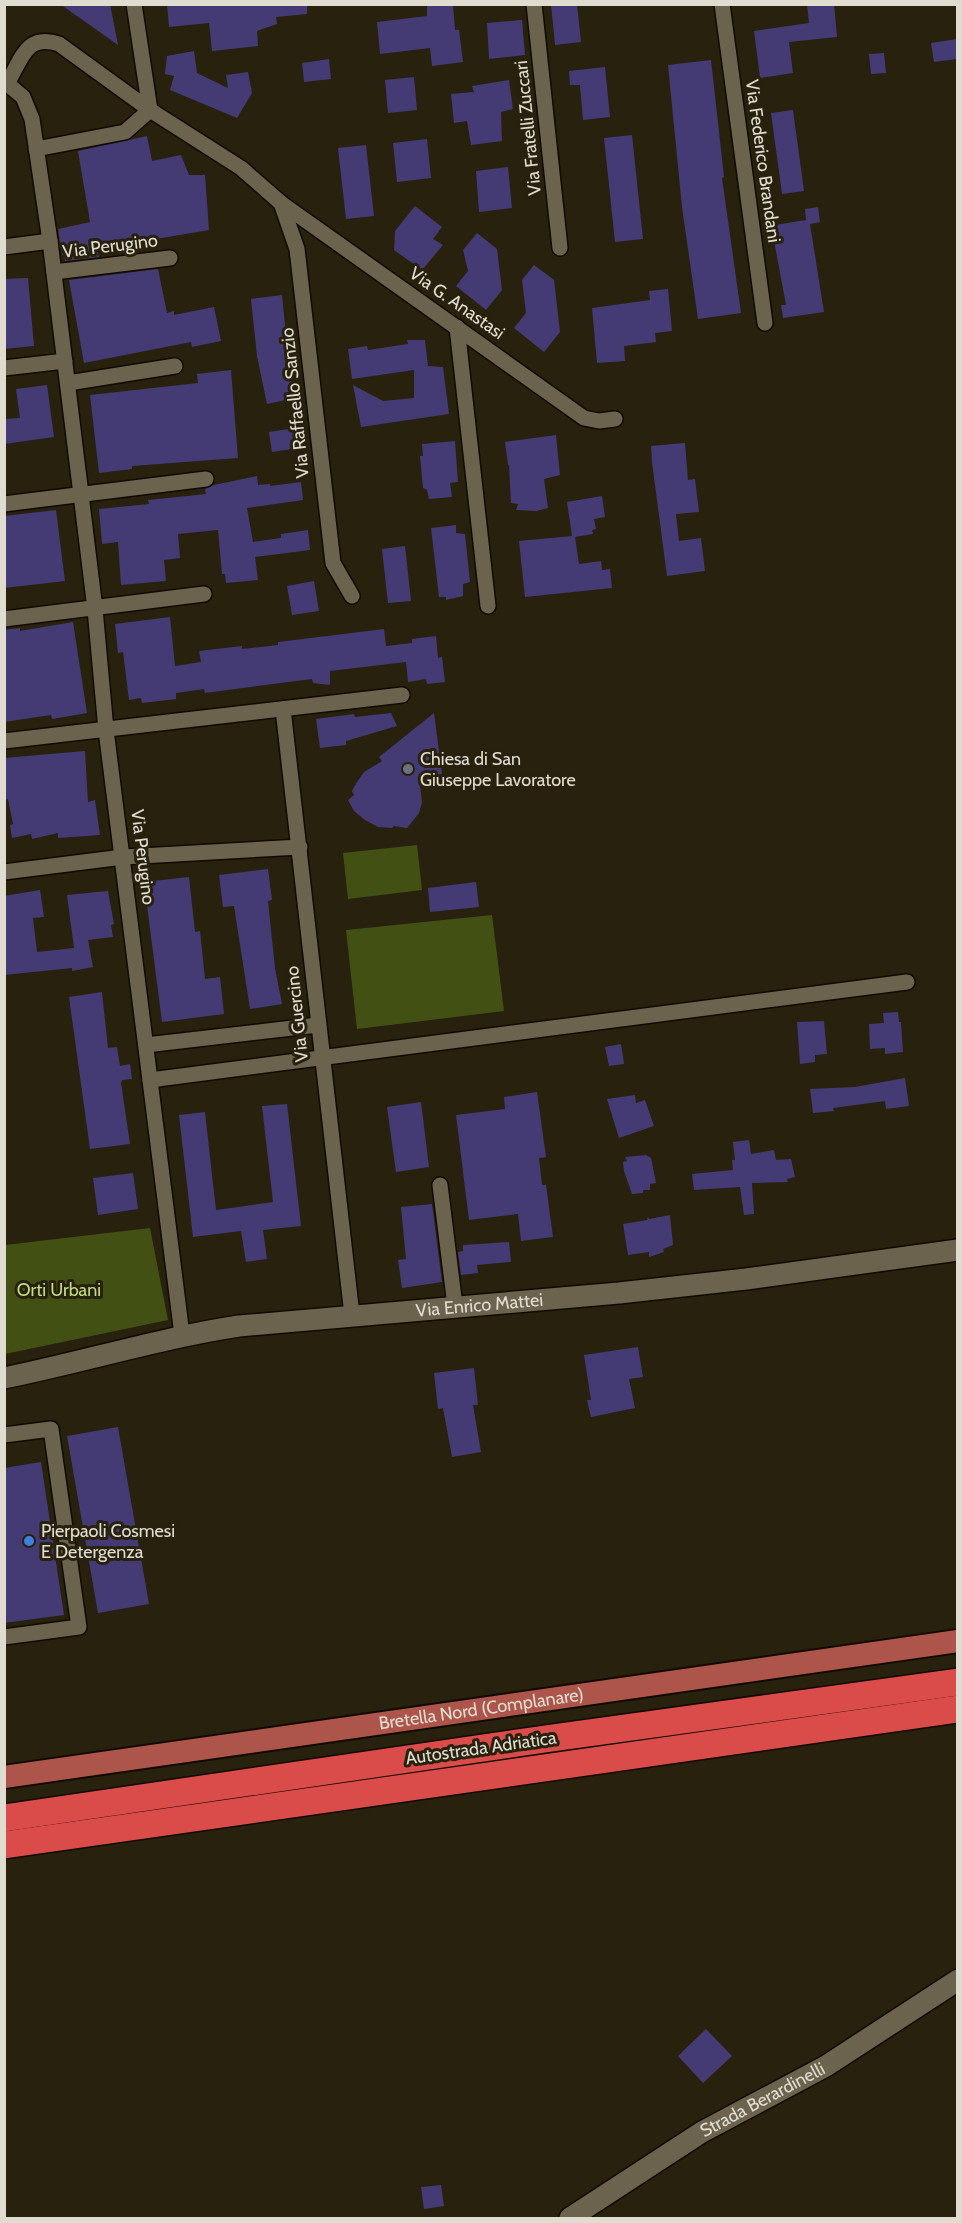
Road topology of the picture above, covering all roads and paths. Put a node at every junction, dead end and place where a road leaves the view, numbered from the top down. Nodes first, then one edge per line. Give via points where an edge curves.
1 (134, 4) edge
2 (534, 4) edge
3 (722, 4) edge
4 (6, 82) edge
5 (150, 110) junction
6 (36, 149) junction
7 (281, 203) junction
8 (50, 241) junction
9 (4, 247) edge
10 (560, 248) dead end
11 (170, 258) dead end
12 (54, 272) junction
13 (765, 323) dead end
14 (457, 327) junction
15 (65, 361) junction
16 (175, 366) dead end
17 (4, 368) edge
18 (68, 383) junction
19 (615, 419) dead end
20 (206, 479) dead end
21 (82, 496) junction
22 (4, 504) edge
23 (204, 594) dead end
24 (352, 596) dead end
25 (488, 606) dead end
26 (95, 609) junction
27 (4, 619) edge
28 (402, 695) dead end
29 (283, 709) junction
30 (106, 730) junction
31 (4, 741) edge
32 (300, 847) junction
33 (123, 857) junction
34 (4, 872) edge
35 (907, 982) dead end
36 (318, 1024) junction
37 (146, 1045) junction
38 (322, 1059) junction
39 (150, 1080) junction
40 (440, 1185) dead end
41 (957, 1250) edge
42 (455, 1306) junction
43 (352, 1315) junction
44 (182, 1335) junction
45 (4, 1378) edge
46 (4, 1435) edge
47 (4, 1637) edge
48 (957, 1641) edge
49 (957, 1682) edge
50 (957, 1709) edge
51 (4, 1777) edge
52 (4, 1818) edge
53 (4, 1845) edge
54 (957, 1980) edge
55 (570, 2218) edge

1 - 5 street
2 - 10 street, Via Fratelli Zuccari
3 - 13 street, Via Federico Brandani
4 - 5 street, Via G. Anastasi via 34,43 46,40 59,44
4 - 6 street, Via Perugino via 22,98 32,119
5 - 6 street via 125,132
5 - 7 street, Via G. Anastasi via 218,151
6 - 8 street, Via Perugino
7 - 14 street, Via G. Anastasi
7 - 24 street, Via Raffaello Sanzio via 297,249 333,563
8 - 9 street
8 - 12 street, Via Perugino
11 - 12 street, Via Perugino
12 - 15 street, Via Perugino
14 - 19 street, Via G. Anastasi via 584,418
14 - 25 street
15 - 17 street
15 - 18 street, Via Perugino
16 - 18 street
18 - 21 street, Via Perugino
20 - 21 street
21 - 22 street
21 - 26 street, Via Perugino
23 - 26 street
26 - 27 street
26 - 30 street, Via Perugino
28 - 29 street
29 - 30 street
29 - 32 street, Via Guercino
30 - 31 street
30 - 33 street, Via Perugino
32 - 33 street
32 - 36 street, Via Guercino
33 - 34 street
33 - 37 street, Via Perugino
35 - 38 street
36 - 37 street
36 - 38 street, Via Guercino
37 - 39 street, Via Perugino
38 - 39 street
38 - 43 street, Via Guercino
39 - 44 street, Via Perugino
40 - 42 street
41 - 42 street, Via Enrico Mattei via 746,1279
42 - 43 street, Via Enrico Mattei
43 - 44 street, Via Enrico Mattei
44 - 45 street, Via Enrico Mattei
46 - 47 street via 51,1429 79,1627
48 - 51 main road, Bretella Nord (Complanare)
49 - 52 highway, Autostrada Adriatica
50 - 53 highway, Autostrada Adriatica
54 - 55 street, Strada Berardinelli via 826,2066 702,2132

